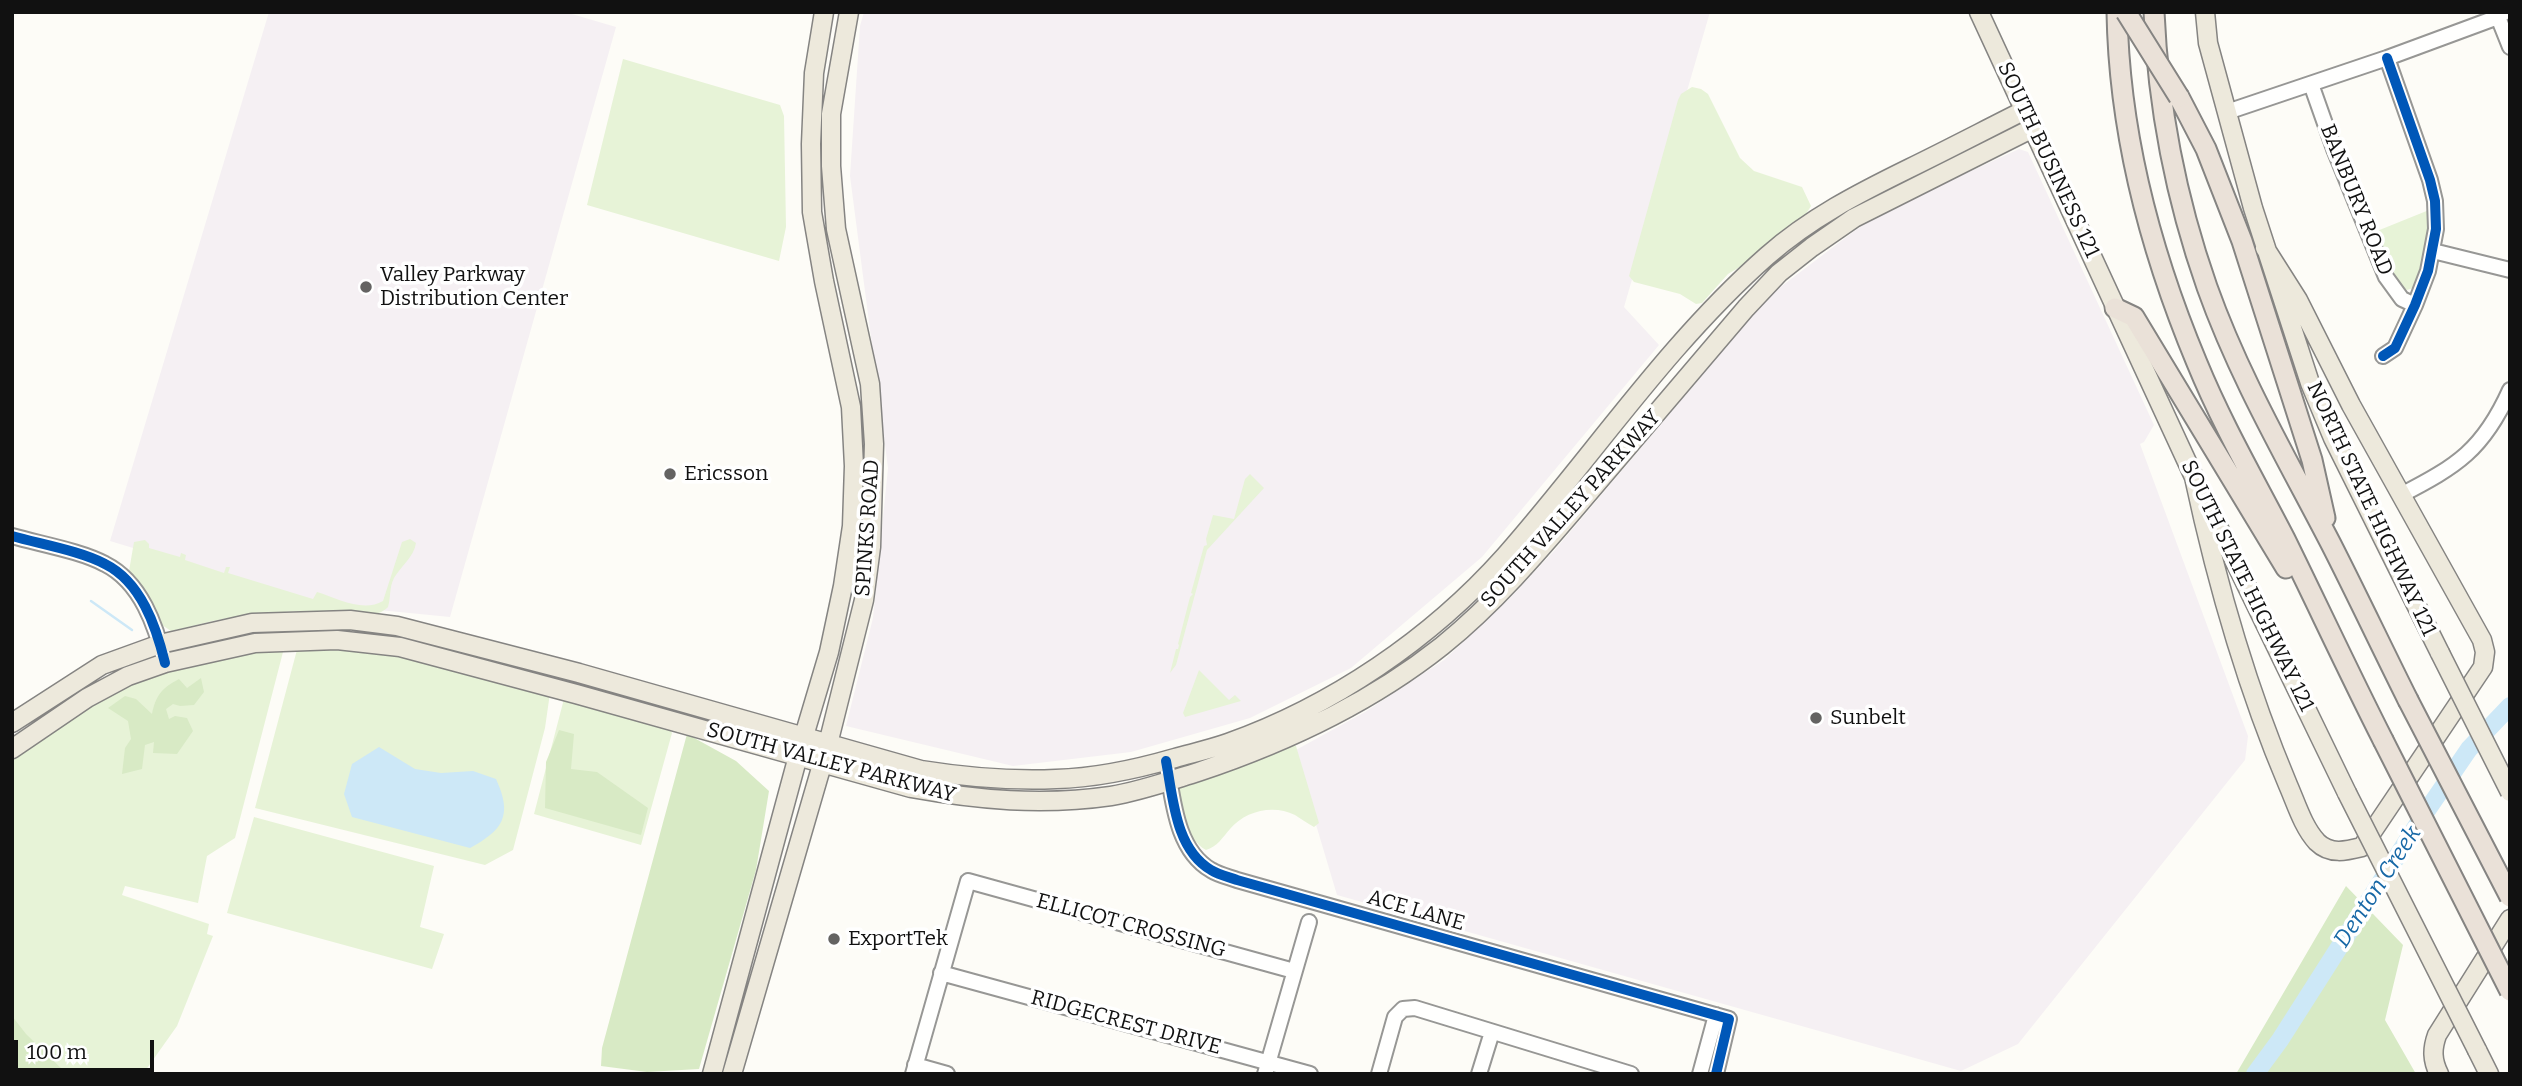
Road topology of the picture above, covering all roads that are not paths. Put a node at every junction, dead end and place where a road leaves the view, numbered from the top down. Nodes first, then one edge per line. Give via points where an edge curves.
1 (824, 12) edge
2 (849, 12) edge
3 (1979, 12) edge
4 (2117, 12) edge
5 (2126, 12) edge
6 (2154, 12) edge
7 (2205, 12) edge
8 (2500, 14) edge
9 (2510, 47) edge
10 (2387, 58) junction
11 (2311, 84) junction
12 (2025, 110) junction
13 (2227, 112) junction
14 (831, 114) junction
15 (812, 115) junction
16 (2034, 128) junction
17 (2265, 248) junction
18 (2433, 251) junction
19 (2510, 270) edge
20 (853, 302) junction
21 (2415, 305) junction
22 (830, 307) junction
23 (2115, 308) junction
24 (1700, 320) junction
25 (1720, 339) junction
26 (2383, 356) dead end
27 (2510, 390) edge
28 (2194, 477) junction
29 (2401, 495) junction
30 (12, 536) edge
31 (2330, 543) junction
32 (397, 626) junction
33 (2333, 641) junction
34 (160, 644) junction
35 (391, 646) junction
36 (1394, 654) junction
37 (165, 663) junction
38 (567, 670) junction
39 (1407, 671) junction
40 (562, 690) junction
41 (12, 723) edge
42 (805, 737) junction
43 (828, 744) junction
44 (12, 749) edge
45 (798, 756) junction
46 (1166, 761) junction
47 (822, 762) junction
48 (1170, 781) junction
49 (2510, 792) edge
50 (2510, 897) edge
51 (2510, 919) edge
52 (1309, 922) dead end
53 (1294, 971) junction
54 (941, 973) junction
55 (2510, 991) edge
56 (730, 1004) junction
57 (751, 1010) junction
58 (1723, 1017) junction
59 (1492, 1032) junction
60 (1581, 1067) edge
61 (1267, 1068) edge
62 (914, 1069) edge
63 (712, 1074) edge
64 (732, 1074) edge
65 (947, 1074) edge
66 (1310, 1074) edge
67 (1379, 1074) edge
68 (1479, 1074) edge
69 (1631, 1074) edge
70 (1700, 1074) edge
71 (1716, 1074) edge
72 (2439, 1074) edge
73 (2489, 1074) edge

1 - 15 main road, SPINKS ROAD
2 - 14 main road, SPINKS ROAD
3 - 12 main road, SOUTH BUSINESS 121
4 - 33 highway via 2136,170 2179,318 2219,411
5 - 31 highway, bridge via 2206,149 2242,241 2312,460
6 - 31 highway via 2167,137 2207,287 2261,412
7 - 13 main road, NORTH STATE HIGHWAY 121 via 2208,43
8 - 9 street
8 - 10 street
10 - 11 street
10 - 18 street via 2430,180 2435,201
11 - 13 street
11 - 21 street, BANBURY ROAD via 2386,278 2402,299
12 - 16 main road, SOUTH BUSINESS 121
12 - 24 main road, SOUTH VALLEY PARKWAY via 1810,221
13 - 17 main road, NORTH STATE HIGHWAY 121
14 - 15 main road
14 - 20 main road, SPINKS ROAD via 836,229
15 - 22 main road, SPINKS ROAD via 812,212
16 - 23 main road, SOUTH BUSINESS 121
16 - 25 main road, SOUTH VALLEY PARKWAY via 1854,218 1779,273
17 - 29 main road via 2298,300
17 - 49 main road, NORTH STATE HIGHWAY 121, bridge via 2333,438
18 - 19 street
18 - 21 street
20 - 22 main road
20 - 43 main road, SPINKS ROAD via 870,384 874,444 871,547 864,600
21 - 26 street via 2395,348
22 - 42 main road, SPINKS ROAD via 851,407 852,526 830,652
23 - 28 main road, SOUTH STATE HIGHWAY 121
23 - 33 highway via 2134,317 2318,629
24 - 25 main road
24 - 36 main road, SOUTH VALLEY PARKWAY via 1504,556 1456,606
25 - 39 main road, SOUTH VALLEY PARKWAY via 1521,571 1441,646
27 - 29 street via 2485,436 2464,458
28 - 29 main road via 2209,548 2268,737 2305,824 2326,849 2342,852 2362,847 2483,667 2486,652
28 - 73 main road, SOUTH STATE HIGHWAY 121, bridge
30 - 34 street via 89,558 120,573 148,612
31 - 50 highway, bridge
32 - 34 main road, SOUTH VALLEY PARKWAY via 350,621 253,623
32 - 35 main road
32 - 38 main road, SOUTH VALLEY PARKWAY
33 - 55 highway, bridge
34 - 37 street
34 - 41 main road, SOUTH VALLEY PARKWAY via 102,664
35 - 37 main road, SOUTH VALLEY PARKWAY via 338,640 256,643
35 - 40 main road, SOUTH VALLEY PARKWAY
36 - 39 main road
36 - 46 main road, SOUTH VALLEY PARKWAY via 1311,707 1228,743
37 - 44 main road, SOUTH VALLEY PARKWAY via 86,698
38 - 40 main road
38 - 42 main road, SOUTH VALLEY PARKWAY
39 - 48 main road, SOUTH VALLEY PARKWAY via 1337,715 1281,741
40 - 45 main road, SOUTH VALLEY PARKWAY
42 - 43 main road, SOUTH VALLEY PARKWAY
42 - 45 main road, SPINKS ROAD
43 - 46 main road, SOUTH VALLEY PARKWAY via 921,770 986,778 1057,779
43 - 47 main road, SPINKS ROAD
45 - 47 main road, SOUTH VALLEY PARKWAY
45 - 56 main road, SPINKS ROAD
46 - 48 street, ACE LANE
47 - 48 main road, SOUTH VALLEY PARKWAY via 911,788 1008,800 1110,796
47 - 57 main road, SPINKS ROAD
48 - 58 street, ACE LANE via 1187,846 1210,870
51 - 72 main road via 2437,1035 2432,1048
52 - 53 street
53 - 54 street, ELLICOT CROSSING via 968,881
53 - 61 street
54 - 61 street, RIDGECREST DRIVE
54 - 62 street
56 - 57 main road
56 - 63 main road, SPINKS ROAD
57 - 64 main road, SPINKS ROAD
58 - 70 street
58 - 71 street
59 - 60 street
59 - 67 street via 1415,1008 1404,1009 1395,1017
59 - 68 street
60 - 69 street
61 - 66 street, RIDGECREST DRIVE
62 - 65 street

